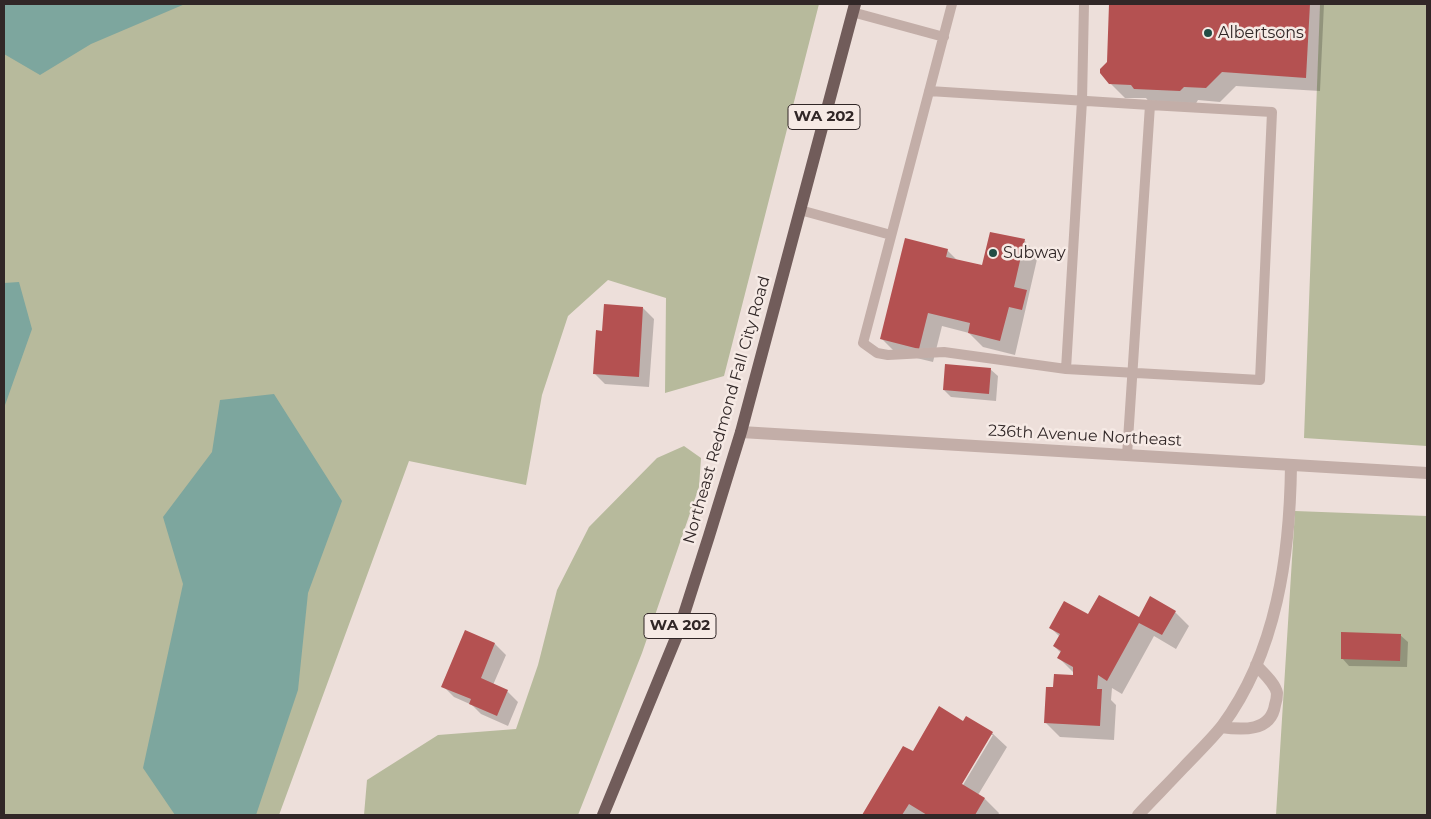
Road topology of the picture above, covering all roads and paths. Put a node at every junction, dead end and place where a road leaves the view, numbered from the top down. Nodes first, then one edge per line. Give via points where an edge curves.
1 (952, 4) edge
2 (1084, 4) edge
3 (854, 8) edge
4 (944, 37) junction
5 (929, 91) junction
6 (1082, 101) junction
7 (1150, 105) junction
8 (800, 210) junction
9 (891, 235) junction
10 (1066, 369) junction
11 (1132, 374) junction
12 (741, 432) junction
13 (1127, 455) junction
14 (1291, 465) junction
15 (1427, 473) edge
16 (1256, 665) junction
17 (1221, 727) junction
18 (603, 815) edge
19 (1138, 815) edge

1 - 4 lane
2 - 6 lane
3 - 4 lane
3 - 8 main road, Northeast Redmond Fall City Road / WA 202
4 - 5 lane
5 - 6 lane
5 - 9 lane
6 - 7 lane
6 - 10 lane
7 - 11 lane
7 - 11 lane via 1272,112 1260,380
8 - 9 lane
8 - 12 main road, Northeast Redmond Fall City Road / WA 202
9 - 10 lane via 863,342 877,353 888,356 944,352
10 - 11 lane
11 - 13 lane
12 - 13 street, 236th Avenue Northeast
12 - 18 main road, Northeast Redmond Fall City Road / WA 202 via 678,633
13 - 14 street, 236th Avenue Northeast
14 - 15 street, 236th Avenue Northeast
14 - 16 street via 1289,526 1283,569 1274,611
16 - 17 street
16 - 17 street via 1277,693 1274,713 1262,726 1241,730
17 - 19 street

